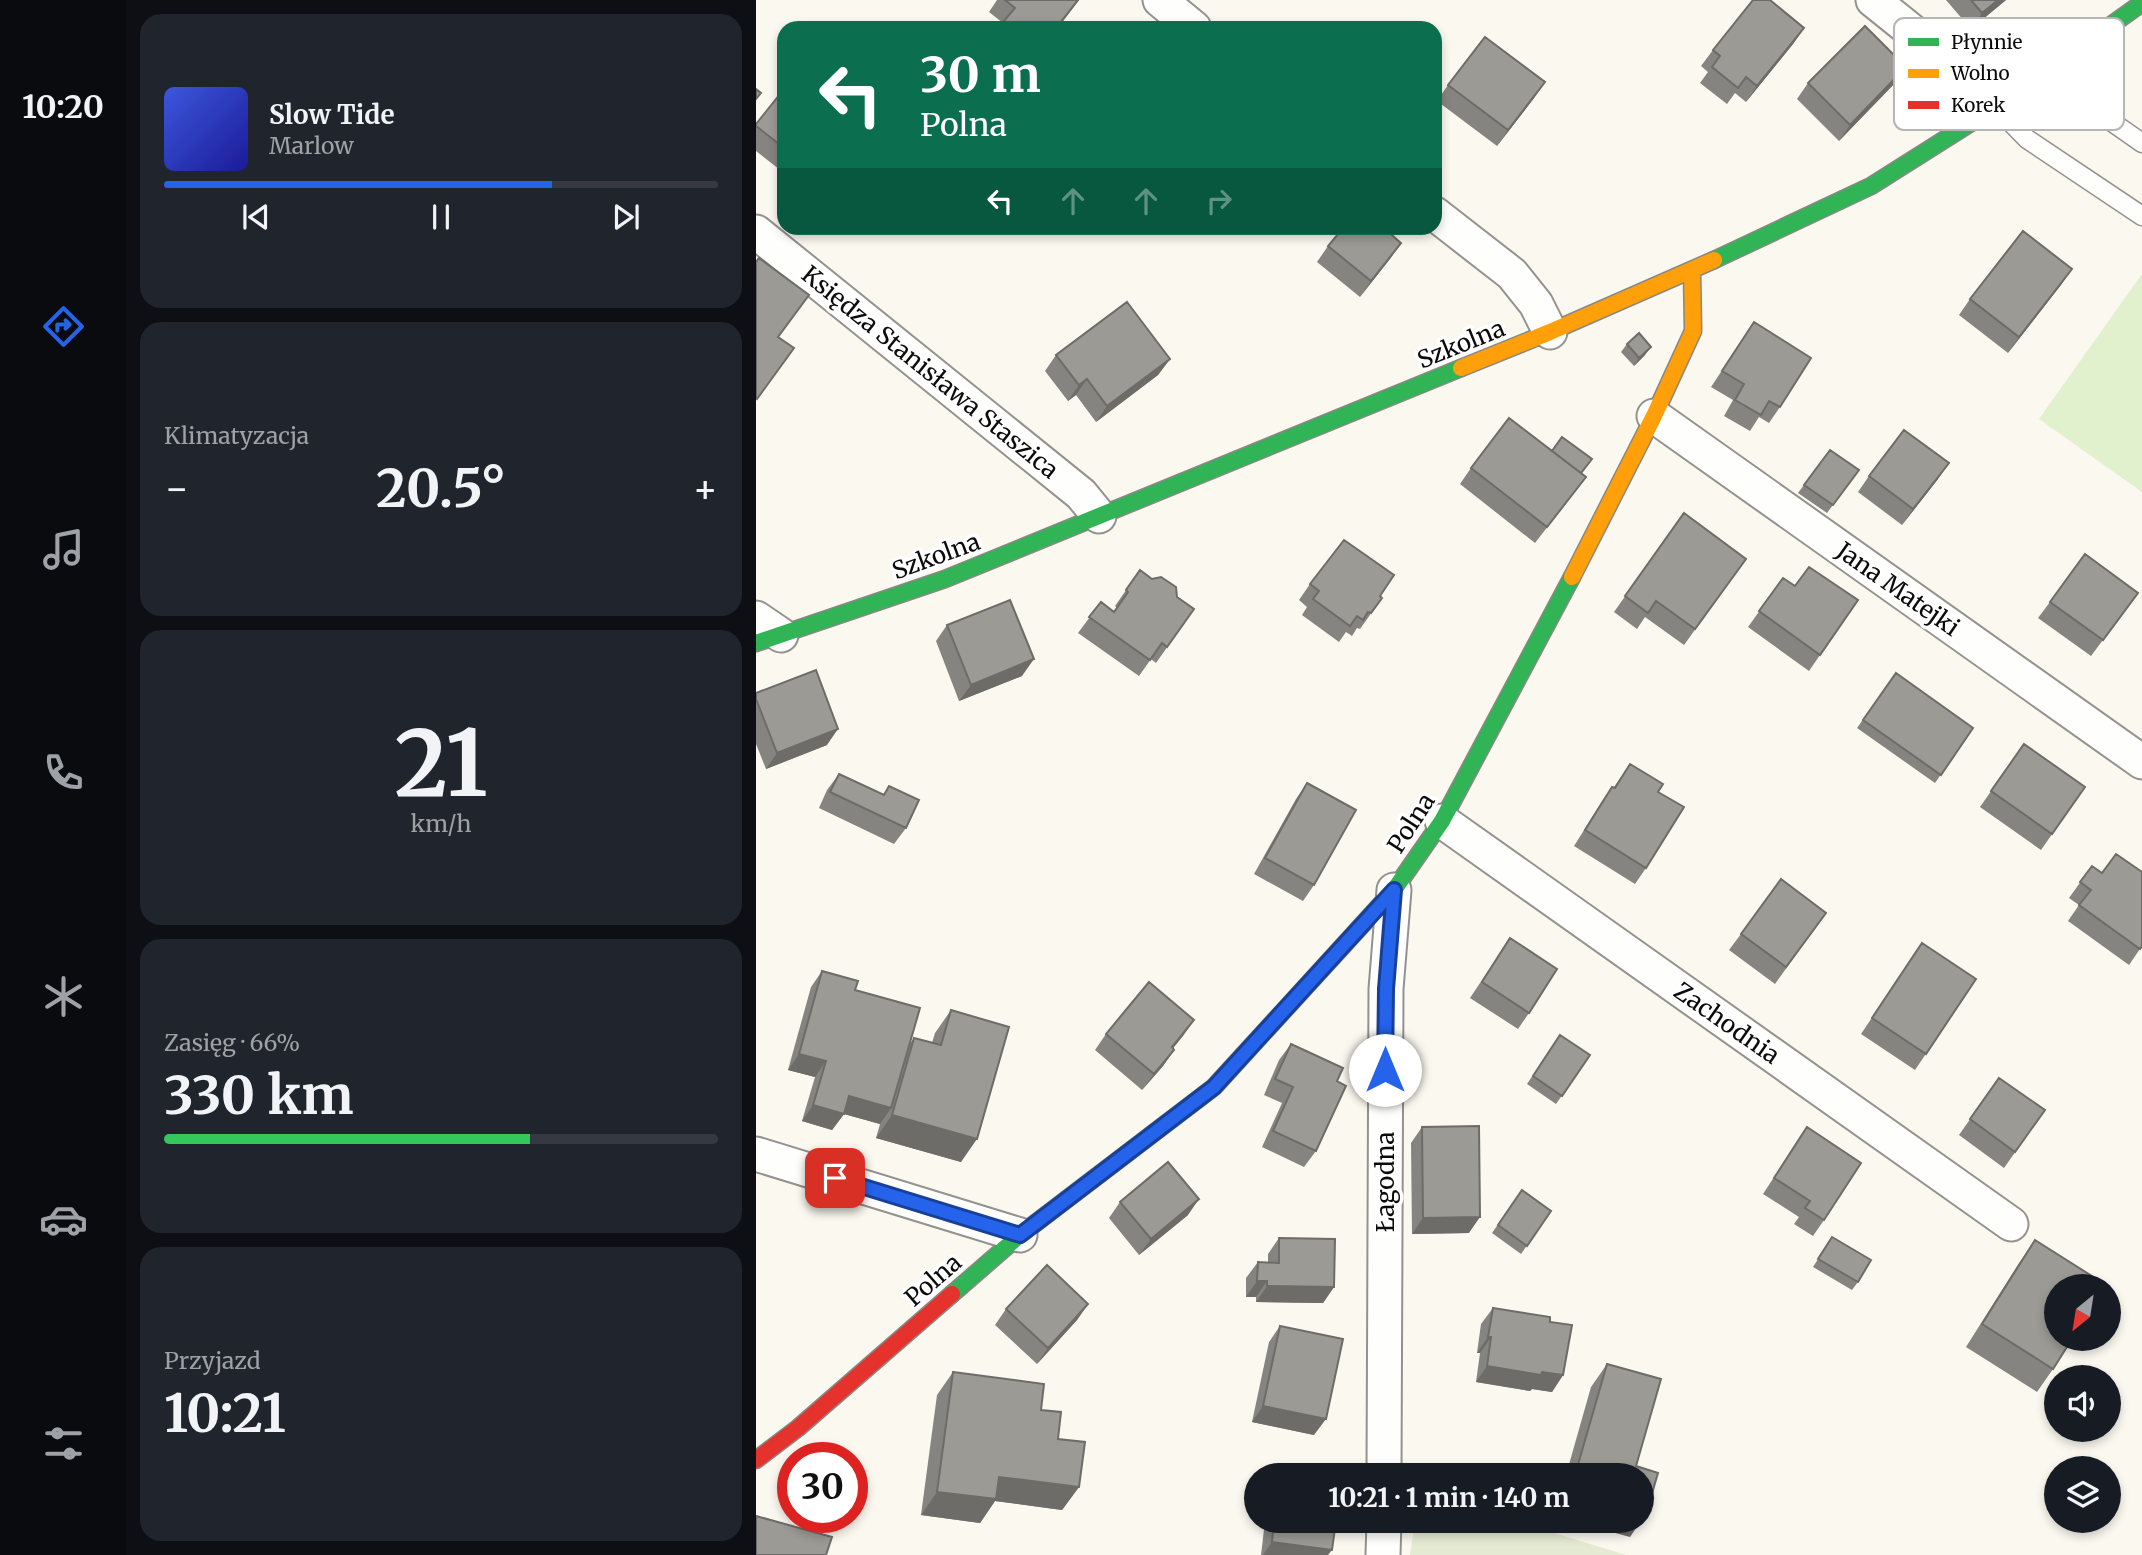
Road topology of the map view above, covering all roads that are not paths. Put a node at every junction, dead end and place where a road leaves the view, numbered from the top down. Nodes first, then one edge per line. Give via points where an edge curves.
1 (1160, 0) edge
2 (1873, 0) edge
3 (2142, 3) edge
4 (1895, 18) edge
5 (2121, 18) edge
6 (1186, 21) edge
7 (1960, 130) edge
8 (2018, 130) edge
9 (2123, 130) edge
10 (2142, 143) edge
11 (2142, 216) edge
12 (1442, 219) edge
13 (756, 232) edge
14 (1692, 270) junction
15 (1550, 332) junction
16 (1654, 416) junction
17 (1098, 516) junction
18 (764, 632) edge
19 (2142, 762) edge
20 (1442, 821) junction
21 (1394, 890) junction
22 (756, 1154) edge
23 (2011, 1224) dead end
24 (1020, 1235) junction
25 (756, 1460) edge
26 (1384, 1463) edge
27 (1384, 1533) edge
28 (1383, 1555) edge

1 - 6 street
2 - 4 street
3 - 5 street, Szkolna
7 - 14 street, Szkolna via 1871,186
8 - 11 lane
9 - 10 lane
12 - 15 street via 1512,274
13 - 17 street, Księdza Stanisława Staszica via 1081,494
14 - 15 street, Szkolna
14 - 16 street, Polna via 1693,331
15 - 17 street, Szkolna
16 - 19 street, Jana Matejki
16 - 20 street, Polna
17 - 18 street, Szkolna via 945,579
20 - 21 street, Polna
20 - 23 street, Zachodnia
21 - 24 street, Polna via 1214,1087
21 - 26 street, Łagodna via 1386,989
22 - 24 street
24 - 25 street, Polna
27 - 28 street

